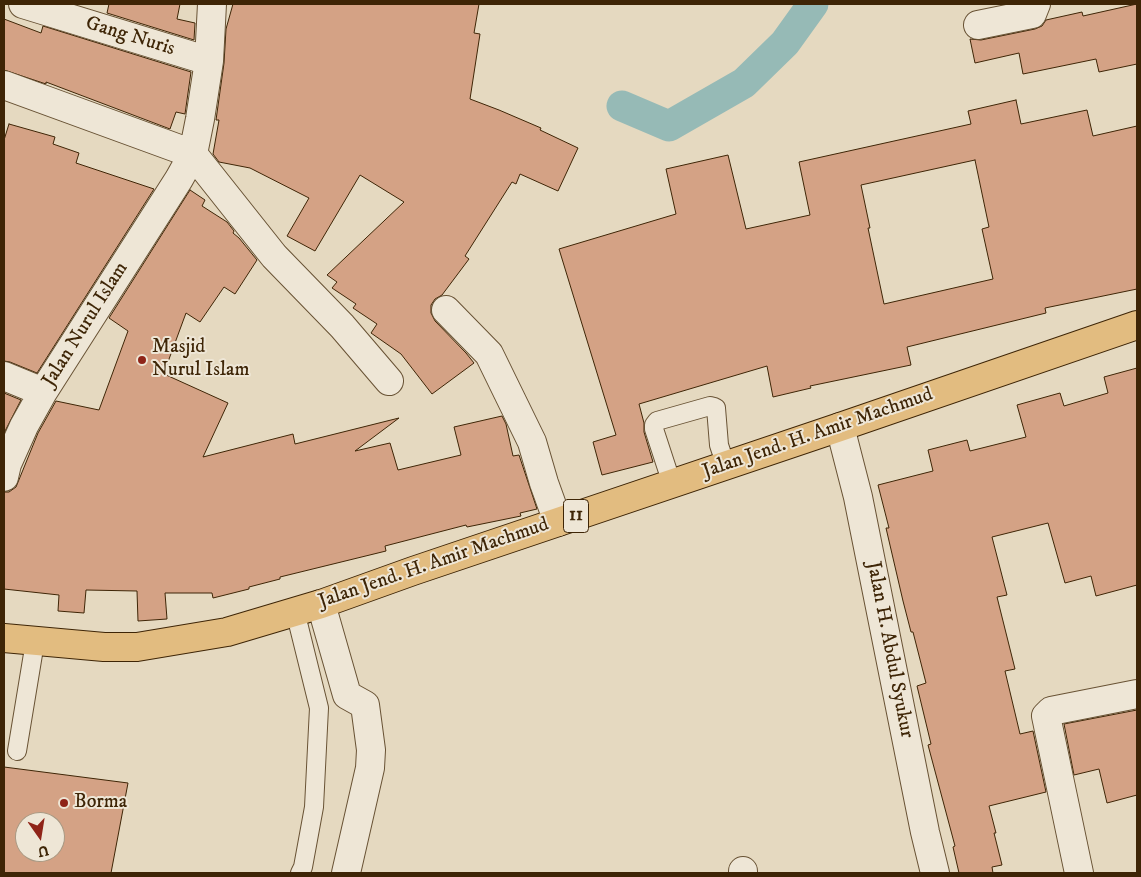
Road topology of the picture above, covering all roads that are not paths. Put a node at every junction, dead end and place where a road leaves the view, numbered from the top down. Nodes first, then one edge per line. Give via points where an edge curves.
1 (23, 4) edge
2 (212, 4) edge
3 (1036, 4) edge
4 (978, 26) dead end
5 (208, 61) junction
6 (4, 85) edge
7 (186, 167) junction
8 (446, 310) dead end
9 (1136, 331) edge
10 (4, 376) edge
11 (389, 381) dead end
12 (43, 392) junction
13 (840, 428) junction
14 (726, 466) junction
15 (4, 477) edge
16 (672, 484) junction
17 (558, 522) junction
18 (308, 607) junction
19 (4, 638) edge
20 (34, 642) junction
21 (1137, 694) edge
22 (17, 751) dead end
23 (1087, 872) edge
24 (300, 873) edge
25 (346, 873) edge
26 (935, 873) edge

1 - 5 street, Gang Nuris
2 - 5 street
3 - 4 street via 1032,14
5 - 7 street via 200,119
6 - 7 street
7 - 11 street via 348,332
7 - 12 street, Jalan Nurul Islam
8 - 17 street via 489,354 532,442
9 - 13 highway, Jalan Jend. H. Amir Machmud / 11
10 - 12 street
12 - 15 street, Jalan Nurul Islam via 24,426
13 - 14 highway, Jalan Jend. H. Amir Machmud / 11
13 - 26 street, Jalan H. Abdul Syukur via 858,497
14 - 16 highway, Jalan Jend. H. Amir Machmud / 11
14 - 16 lane via 719,445 716,408 710,406 657,421 654,429
16 - 17 highway, Jalan Jend. H. Amir Machmud / 11
17 - 18 highway, Jalan Jend. H. Amir Machmud / 11
18 - 20 highway, Jalan Jend. H. Amir Machmud / 11 via 227,632 137,647
18 - 24 lane via 319,708 314,807 304,867
18 - 25 street via 347,695 365,705 370,768
19 - 20 highway, Jalan Jend. H. Amir Machmud / 11
20 - 22 lane
21 - 23 street via 1050,711 1046,716

